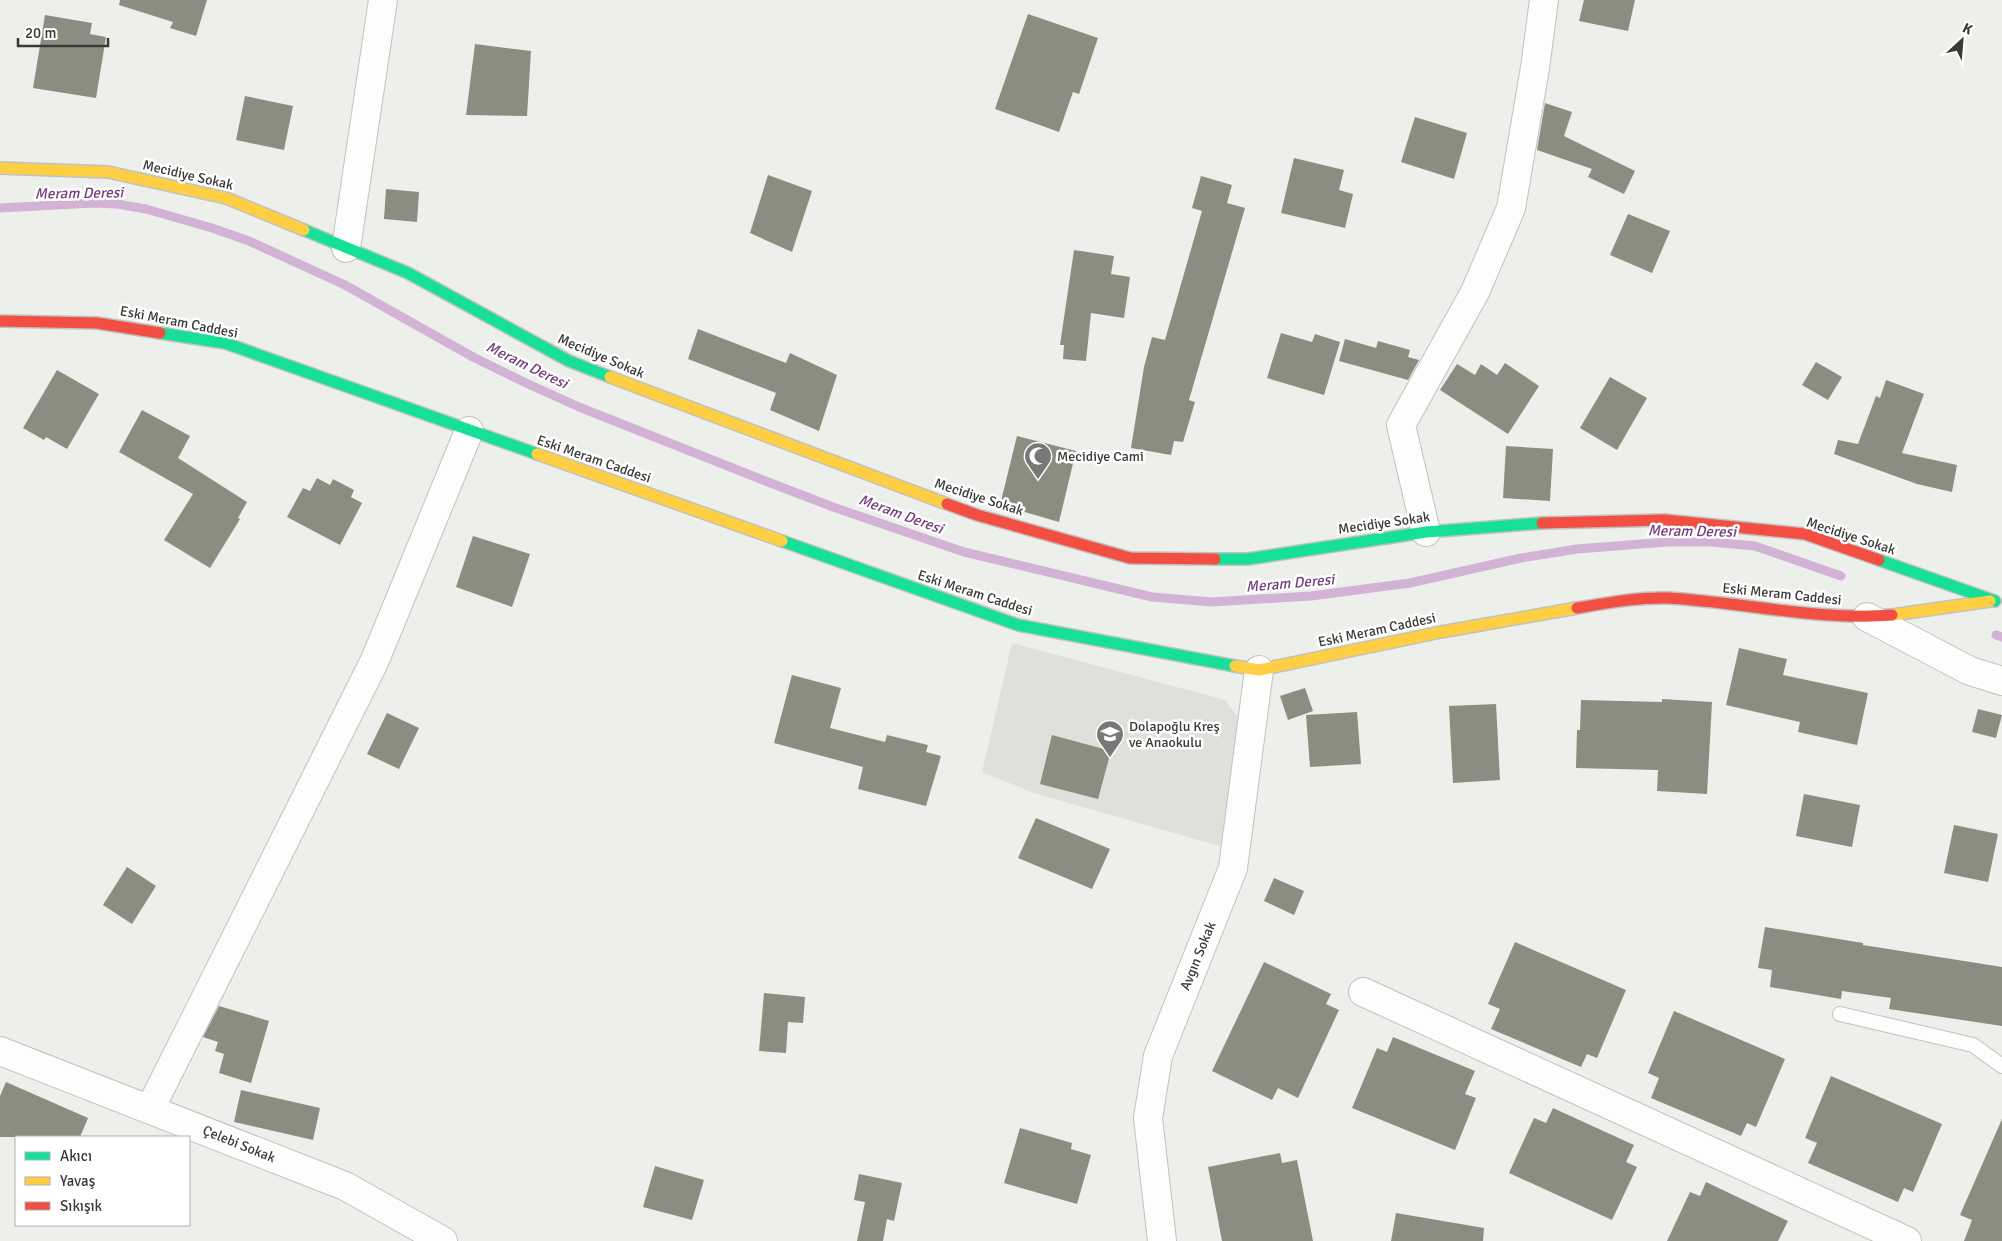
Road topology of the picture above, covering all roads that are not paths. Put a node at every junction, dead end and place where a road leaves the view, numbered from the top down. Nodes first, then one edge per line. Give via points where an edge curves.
1 (382, 0) edge
2 (1544, 0) edge
3 (0, 168) edge
4 (346, 248) junction
5 (0, 321) edge
6 (469, 431) junction
7 (1426, 532) junction
8 (1999, 601) edge
9 (1867, 617) junction
10 (1259, 670) junction
11 (2002, 681) edge
12 (1363, 992) dead end
13 (1840, 1014) dead end
14 (0, 1051) edge
15 (2002, 1066) edge
16 (150, 1109) junction
17 (443, 1241) edge
18 (1162, 1241) edge
19 (1907, 1241) edge

1 - 4 street
2 - 7 street via 1511,208 1475,292 1401,425
3 - 4 street, Mecidiye Sokak via 108,172 226,198
4 - 7 street, Mecidiye Sokak via 408,273 569,361 978,515 1130,558 1248,559
5 - 6 street, Eski Meram Caddesi via 97,323 225,343
6 - 10 street, Eski Meram Caddesi via 1018,625
6 - 16 street via 375,660
7 - 8 street, Mecidiye Sokak via 1530,523 1665,520 1804,534
8 - 9 street, Eski Meram Caddesi
9 - 10 street, Eski Meram Caddesi via 1829,616 1667,598 1620,601 1441,632
9 - 11 street via 1970,671
10 - 18 street, Avgın Sokak via 1233,868 1158,1056 1148,1118
12 - 19 street
13 - 15 lane via 1973,1046
14 - 16 street, Çelebi Sokak
16 - 17 street, Çelebi Sokak via 345,1186

